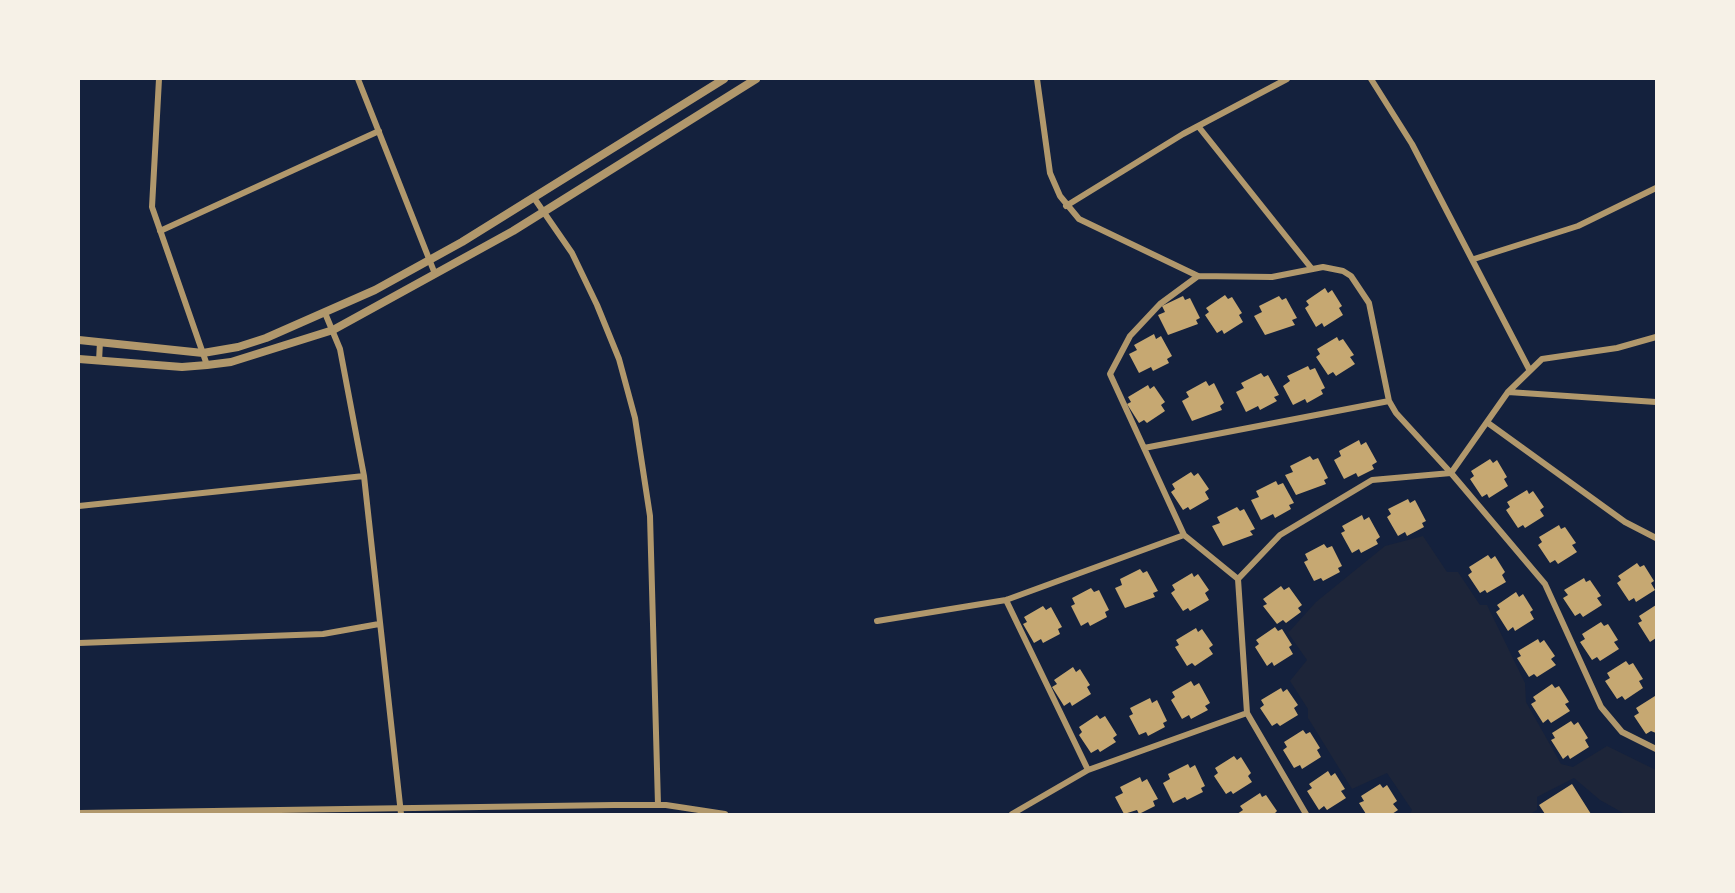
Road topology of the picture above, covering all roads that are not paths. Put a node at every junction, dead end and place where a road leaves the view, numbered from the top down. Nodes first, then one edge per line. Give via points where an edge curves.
1 (159, 79) edge
2 (358, 79) edge
3 (724, 79) edge
4 (756, 79) edge
5 (1037, 79) edge
6 (1287, 79) edge
7 (1371, 79) edge
8 (1198, 126) junction
9 (379, 131) junction
10 (1656, 188) edge
11 (534, 198) junction
12 (1066, 205) junction
13 (542, 213) junction
14 (160, 231) junction
15 (428, 260) junction
16 (1474, 260) junction
17 (1311, 269) junction
18 (435, 274) junction
19 (1198, 275) junction
20 (325, 313) junction
21 (333, 330) junction
22 (1656, 337) edge
23 (79, 340) edge
24 (100, 342) junction
25 (203, 353) junction
26 (79, 359) edge
27 (99, 361) junction
28 (207, 365) junction
29 (1529, 369) junction
30 (1508, 392) junction
31 (1390, 401) junction
32 (1656, 402) edge
33 (1488, 423) junction
34 (1144, 448) junction
35 (1451, 473) junction
36 (365, 476) junction
37 (79, 506) edge
38 (1184, 535) junction
39 (1656, 538) edge
40 (1238, 579) junction
41 (1006, 600) junction
42 (877, 621) dead end
43 (379, 624) junction
44 (79, 643) edge
45 (1247, 713) junction
46 (1656, 749) edge
47 (1088, 770) junction
48 (659, 805) junction
49 (400, 811) edge
50 (79, 813) edge
51 (725, 814) edge
52 (1012, 814) edge
53 (1306, 814) edge

1 - 14 street via 152,207
2 - 9 street
3 - 11 street
4 - 13 street
5 - 12 street via 1050,173
6 - 8 street
7 - 16 street
8 - 12 street
8 - 17 street
9 - 14 street
9 - 15 street
10 - 16 street via 1578,226
11 - 13 street
11 - 15 street
12 - 19 street via 1079,219
13 - 18 street
13 - 48 street via 572,253 597,304 619,359 637,429 650,516
14 - 25 street
15 - 18 street
15 - 20 street
16 - 29 street
17 - 19 street via 1272,277
17 - 31 street via 1343,271 1359,284 1369,303
18 - 21 street
19 - 34 street via 1160,304 1130,336 1110,374
20 - 21 street
20 - 25 street via 238,347
21 - 28 street via 231,362
21 - 36 street
22 - 29 street via 1542,359
23 - 24 street
24 - 25 street
24 - 27 street
25 - 28 street
26 - 27 street
27 - 28 street
29 - 30 street
30 - 32 street
30 - 33 street
31 - 34 street
31 - 35 street
33 - 35 street
33 - 39 street via 1625,522
34 - 38 street
35 - 40 street via 1372,480 1280,535
35 - 46 street via 1545,584 1601,707 1622,732
36 - 37 street
36 - 43 street
38 - 40 street
38 - 41 street
40 - 45 street
41 - 42 street
41 - 47 street
43 - 44 street via 310,635
43 - 49 street
45 - 47 street
45 - 53 street
47 - 52 street
48 - 49 street
48 - 51 street
49 - 50 street

